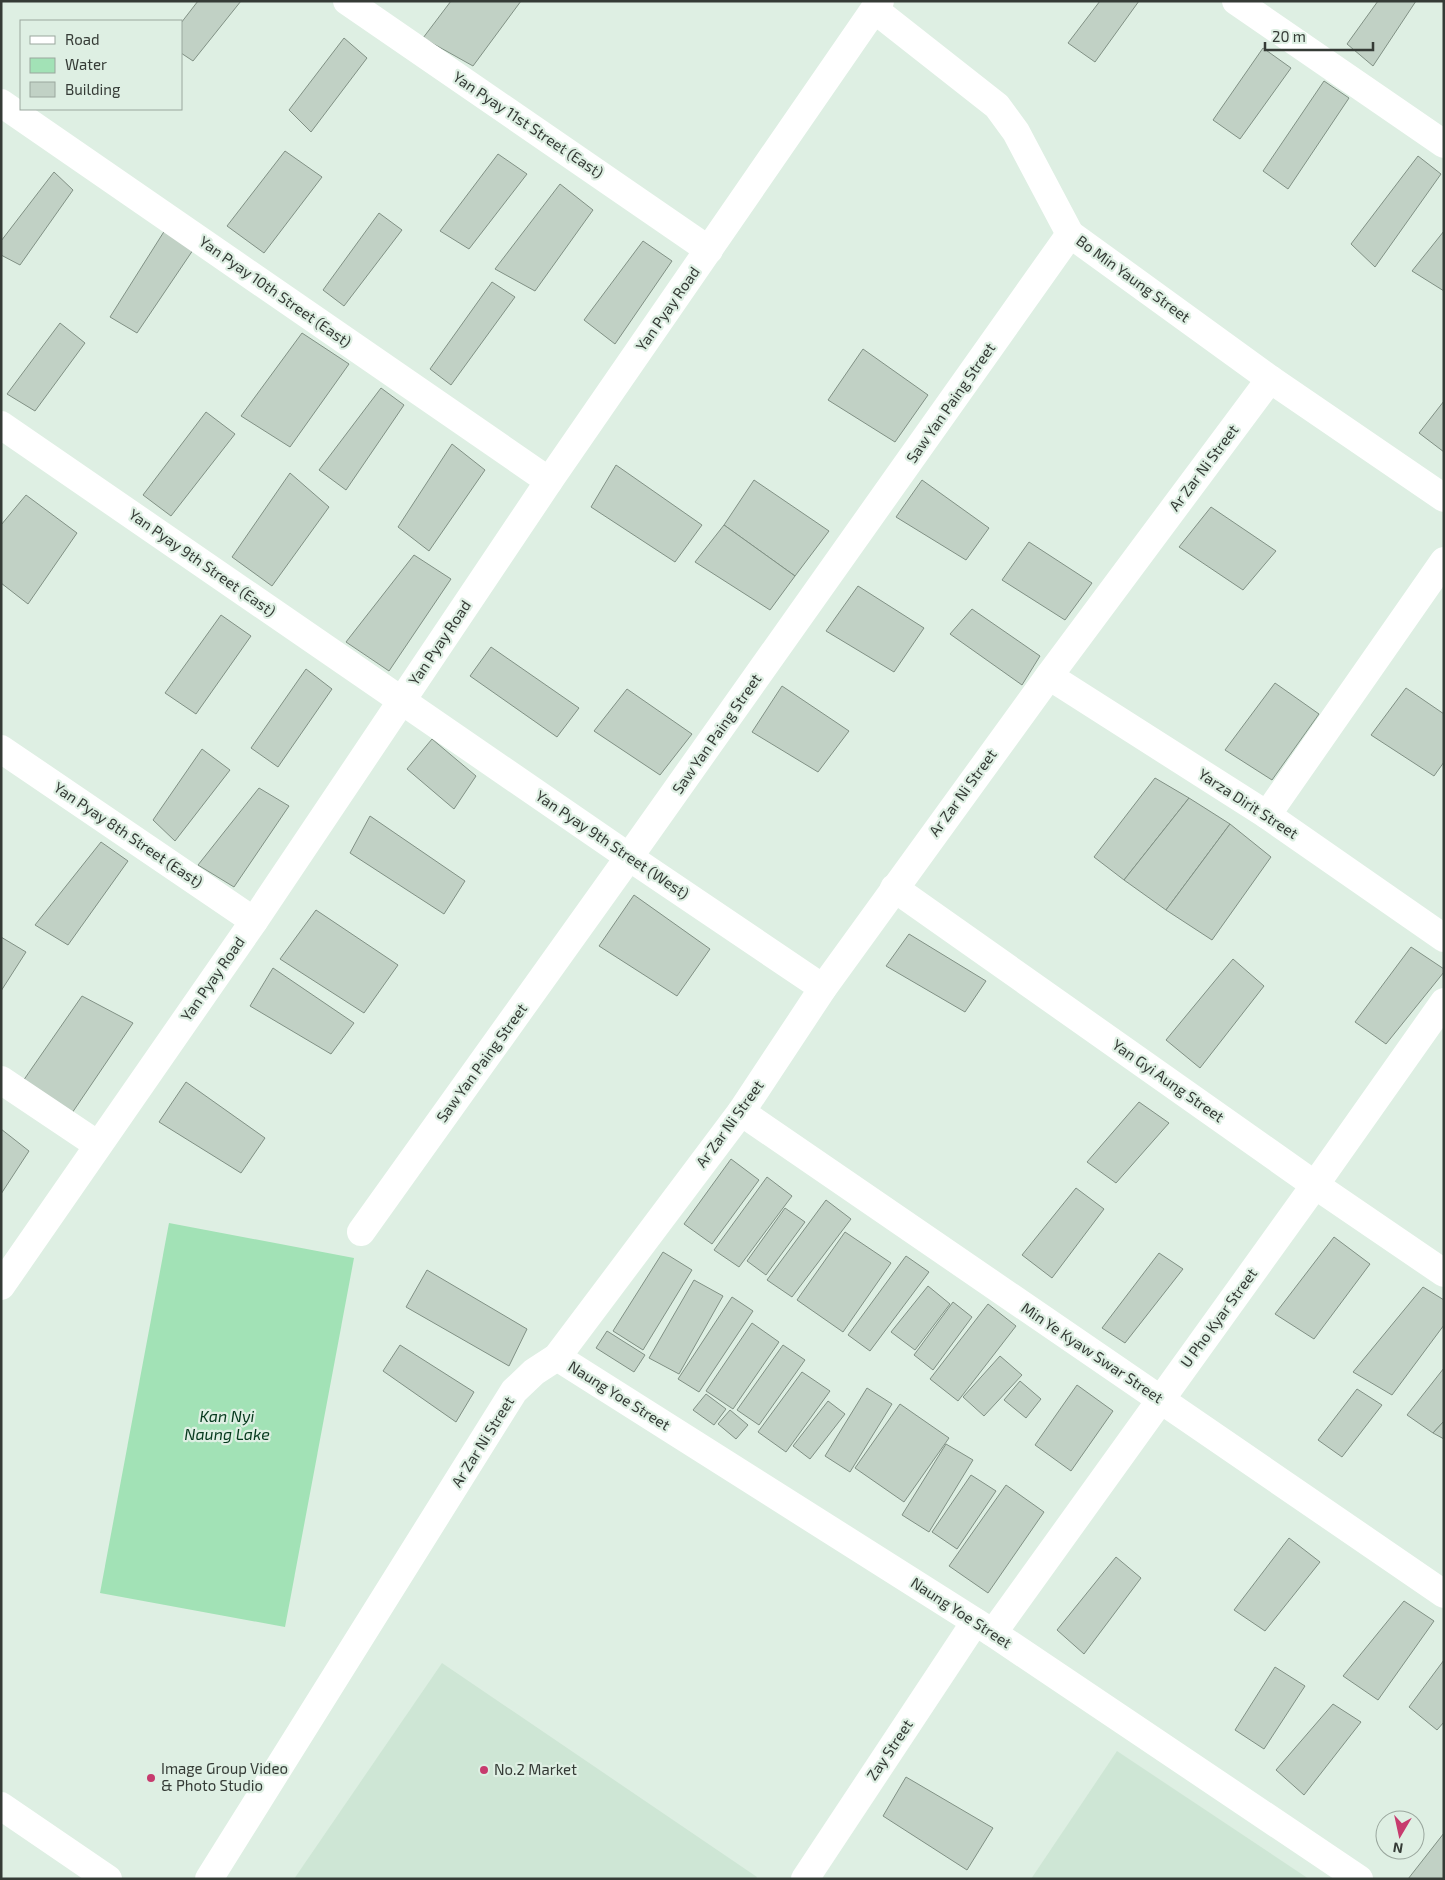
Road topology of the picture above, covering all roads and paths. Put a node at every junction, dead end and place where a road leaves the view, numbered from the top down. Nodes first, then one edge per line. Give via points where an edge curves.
1 (347, 1) edge
2 (1236, 1) edge
3 (877, 5) edge
4 (1, 103) edge
5 (1444, 144) edge
6 (1070, 234) junction
7 (709, 250) junction
8 (1270, 379) junction
9 (1, 425) edge
10 (549, 481) junction
11 (1444, 498) edge
12 (1444, 561) edge
13 (1049, 676) junction
14 (402, 700) junction
15 (1, 750) edge
16 (1267, 815) junction
17 (630, 857) junction
18 (894, 888) junction
19 (254, 921) junction
20 (1444, 938) edge
21 (823, 988) junction
22 (1444, 1002) edge
23 (1, 1080) edge
24 (741, 1112) junction
25 (98, 1145) junction
26 (1315, 1185) junction
27 (361, 1232) dead end
28 (1444, 1273) edge
29 (1, 1286) edge
30 (557, 1357) junction
31 (1161, 1400) junction
32 (1444, 1594) edge
33 (984, 1628) junction
34 (1, 1806) edge
35 (108, 1879) edge
36 (209, 1879) edge
37 (805, 1879) edge
38 (1359, 1879) edge

1 - 7 street, Yan Pyay 11st Street (East)
2 - 5 street
3 - 6 street, Bo Min Yaung Street via 997,106 1016,132
3 - 7 street, Yan Pyay Road
4 - 10 street, Yan Pyay 10th Street (East)
6 - 8 street, Bo Min Yaung Street
6 - 17 street, Saw Yan Paing Street
7 - 10 street, Yan Pyay Road
8 - 11 street, Bo Min Yaung Street
8 - 13 street, Ar Zar Ni Street
9 - 14 street, Yan Pyay 9th Street (East)
10 - 14 street, Yan Pyay Road
12 - 16 street
13 - 16 street, Yarza Dirit Street
13 - 18 street, Ar Zar Ni Street
14 - 17 street, Yan Pyay 9th Street (West)
14 - 19 street, Yan Pyay Road
15 - 19 street, Yan Pyay 8th Street (East)
16 - 20 street, Yarza Dirit Street
17 - 21 street, Yan Pyay 9th Street (West)
17 - 27 street, Saw Yan Paing Street
18 - 21 street, Ar Zar Ni Street
18 - 26 street, Yan Gyi Aung Street
19 - 25 street, Yan Pyay Road
21 - 24 street, Ar Zar Ni Street
22 - 26 street, U Pho Kyar Street
23 - 25 street
24 - 30 street, Ar Zar Ni Street
24 - 31 street, Min Ye Kyaw Swar Street
25 - 29 street, Yan Pyay Road
26 - 28 street, Yan Gyi Aung Street
26 - 31 street, U Pho Kyar Street
30 - 33 street, Naung Yoe Street
30 - 36 street, Ar Zar Ni Street via 514,1391
31 - 32 street, Min Ye Kyaw Swar Street
31 - 33 street, U Pho Kyar Street
33 - 37 street, Zay Street
33 - 38 street, Naung Yoe Street
34 - 35 street

